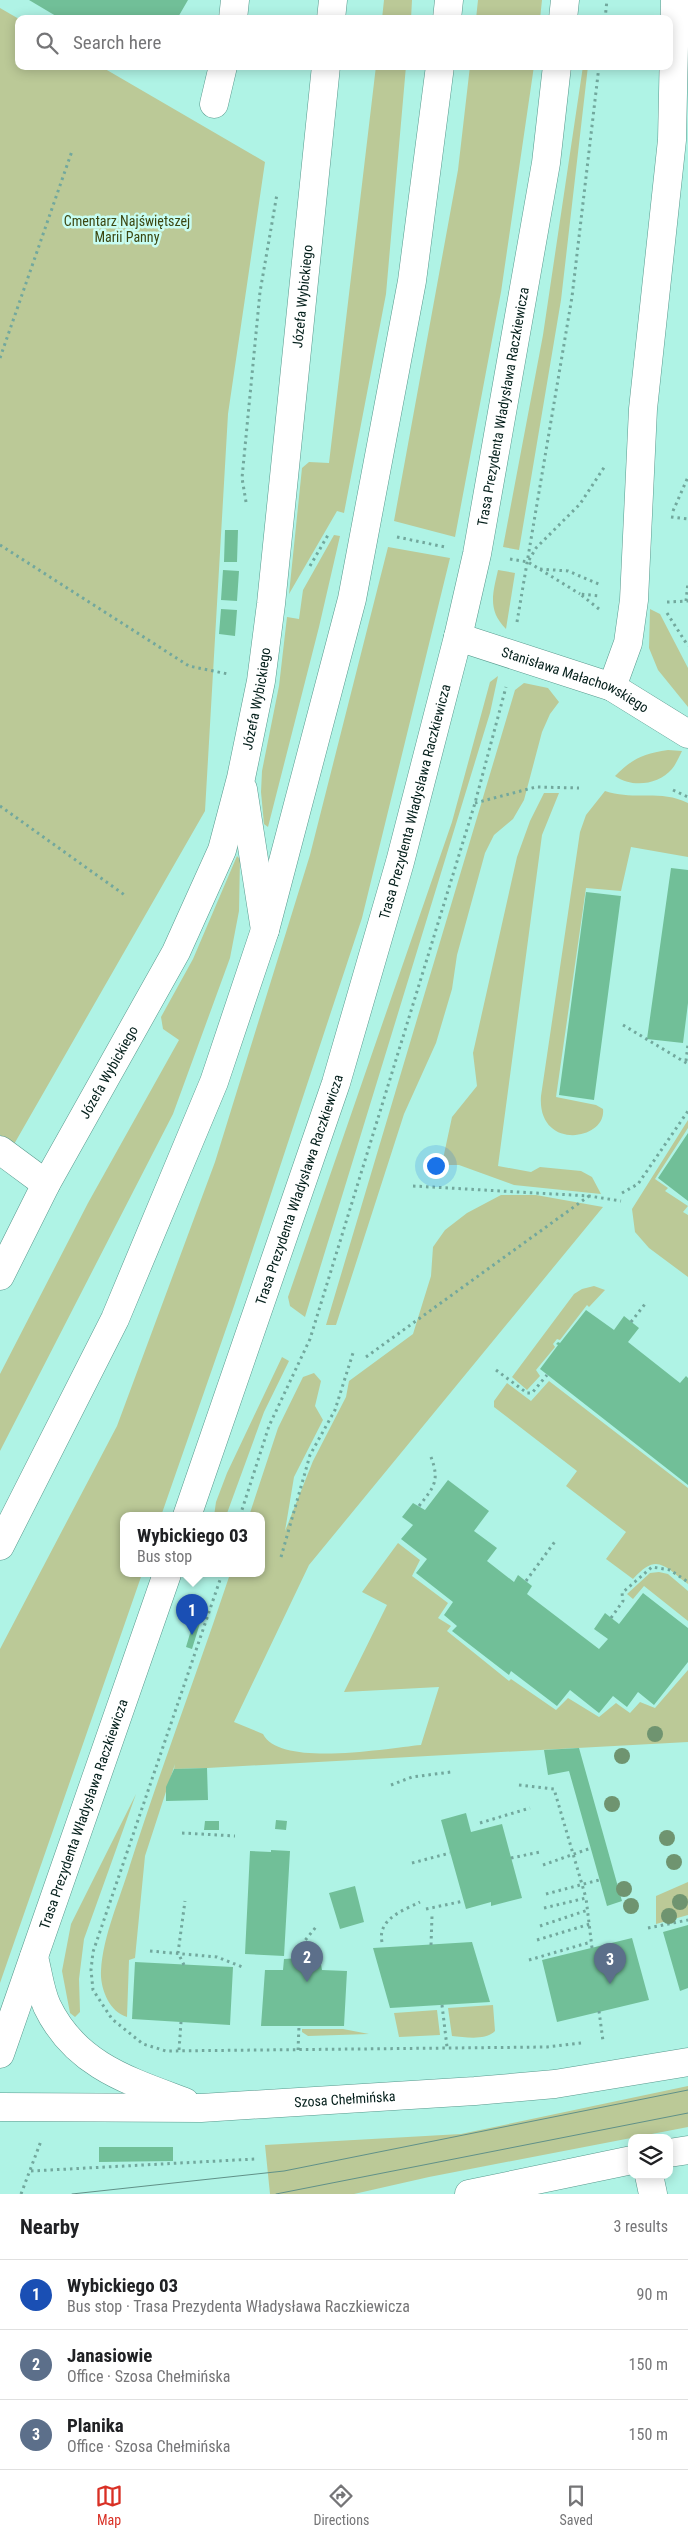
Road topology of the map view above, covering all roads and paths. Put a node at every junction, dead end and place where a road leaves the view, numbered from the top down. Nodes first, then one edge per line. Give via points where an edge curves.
1 (235, 0) edge
2 (333, 0) edge
3 (449, 0) edge
4 (565, 0) edge
5 (607, 0) edge
6 (676, 0) edge
7 (233, 15) edge
8 (331, 15) edge
9 (447, 15) edge
10 (563, 15) edge
11 (605, 15) edge
12 (222, 70) edge
13 (326, 70) edge
14 (439, 70) edge
15 (557, 70) edge
16 (599, 70) edge
17 (214, 104) dead end
18 (72, 151) dead end
19 (0, 358) edge
20 (606, 465) dead end
21 (671, 517) dead end
22 (688, 519) edge
23 (365, 531) junction
24 (0, 545) edge
25 (477, 554) junction
26 (528, 562) junction
27 (537, 569) junction
28 (568, 571) dead end
29 (306, 574) dead end
30 (688, 582) edge
31 (580, 594) dead end
32 (687, 601) edge
33 (660, 603) dead end
34 (665, 610) dead end
35 (458, 637) junction
36 (688, 646) edge
37 (513, 653) junction
38 (230, 675) dead end
39 (612, 687) junction
40 (688, 734) edge
41 (241, 778) junction
42 (579, 788) dead end
43 (672, 790) dead end
44 (688, 797) edge
45 (474, 803) junction
46 (0, 806) edge
47 (126, 896) dead end
48 (265, 930) junction
49 (623, 1025) dead end
50 (688, 1044) edge
51 (687, 1062) edge
52 (688, 1111) edge
53 (0, 1150) edge
54 (46, 1184) junction
55 (413, 1186) dead end
56 (622, 1193) dead end
57 (589, 1196) junction
58 (621, 1200) dead end
59 (0, 1276) edge
60 (645, 1304) dead end
61 (631, 1322) dead end
62 (353, 1353) dead end
63 (366, 1357) dead end
64 (496, 1370) dead end
65 (547, 1375) dead end
66 (431, 1457) dead end
67 (419, 1506) dead end
68 (188, 1512) edge
69 (241, 1512) edge
70 (556, 1540) dead end
71 (0, 1546) edge
72 (280, 1557) dead end
73 (166, 1577) edge
74 (221, 1577) edge
75 (526, 1581) dead end
76 (688, 1582) edge
77 (611, 1618) dead end
78 (450, 1772) dead end
79 (390, 1785) dead end
80 (519, 1785) dead end
81 (530, 1808) dead end
82 (480, 1823) dead end
83 (182, 1833) dead end
84 (235, 1836) dead end
85 (591, 1848) dead end
86 (540, 1852) dead end
87 (450, 1853) dead end
88 (573, 1854) junction
89 (511, 1858) dead end
90 (412, 1863) dead end
91 (543, 1865) dead end
92 (599, 1880) dead end
93 (581, 1884) junction
94 (546, 1894) dead end
95 (586, 1898) junction
96 (185, 1901) dead end
97 (464, 1901) dead end
98 (420, 1902) dead end
99 (544, 1908) dead end
100 (426, 1909) dead end
101 (588, 1910) junction
102 (432, 1916) dead end
103 (688, 1920) edge
104 (590, 1924) junction
105 (540, 1926) dead end
106 (316, 1927) dead end
107 (648, 1928) dead end
108 (537, 1940) dead end
109 (382, 1942) dead end
110 (592, 1942) junction
111 (432, 1945) dead end
112 (592, 1948) dead end
113 (150, 1951) dead end
114 (178, 1953) junction
115 (34, 1957) junction
116 (300, 1958) dead end
117 (529, 1960) dead end
118 (184, 1965) dead end
119 (245, 1968) dead end
120 (442, 2004) dead end
121 (599, 2012) dead end
122 (182, 2022) dead end
123 (299, 2026) dead end
124 (612, 2039) dead end
125 (598, 2041) dead end
126 (603, 2041) junction
127 (584, 2043) dead end
128 (448, 2047) junction
129 (179, 2050) junction
130 (298, 2050) junction
131 (0, 2054) edge
132 (688, 2062) edge
133 (0, 2106) edge
134 (201, 2108) junction
135 (688, 2150) edge
136 (673, 2152) edge
137 (255, 2159) dead end
138 (628, 2161) edge
139 (31, 2171) dead end
140 (650, 2179) edge
141 (469, 2194) edge
142 (653, 2194) edge

1 - 7 main road
2 - 8 main road
3 - 9 main road
4 - 10 main road
5 - 11 path
6 - 39 main road via 672,140 642,409 634,600 628,643
12 - 17 main road
13 - 41 main road, Józefa Wybickiego via 272,604 261,681
14 - 23 main road via 412,281
15 - 25 main road, Trasa Prezydenta Władysława Raczkiewicza via 546,163
16 - 26 path via 572,297
18 - 19 path
20 - 26 path via 580,504 536,548
21 - 22 path
23 - 25 path
23 - 29 path via 333,528
23 - 48 main road via 352,599
24 - 38 path via 189,666
25 - 26 path
25 - 35 main road, Trasa Prezydenta Władysława Raczkiewicza
26 - 27 path
26 - 37 path
27 - 28 path
27 - 31 path
30 - 32 path
32 - 33 path
34 - 36 path
35 - 37 main road, Stanisława Małachowskiego
35 - 68 main road, Trasa Prezydenta Władysława Raczkiewicza via 400,862 336,1083
37 - 39 main road, Stanisława Małachowskiego
37 - 45 path via 494,739
39 - 40 main road, Stanisława Małachowskiego
41 - 48 main road
41 - 54 main road, Józefa Wybickiego via 222,850 176,952
42 - 45 path via 536,787
43 - 44 path
45 - 69 path via 310,1339 270,1426
46 - 47 path
48 - 71 main road via 214,1082 115,1319
49 - 51 path
50 - 51 path
52 - 56 path via 638,1184
53 - 54 main road
54 - 59 main road, Józefa Wybickiego
55 - 57 path
57 - 58 path
57 - 63 path
60 - 61 path
62 - 72 path via 335,1410 310,1455
64 - 65 path via 532,1393
66 - 67 path via 436,1481
70 - 75 path
73 - 115 main road, Trasa Prezydenta Władysława Raczkiewicza
74 - 129 path via 93,1952 91,1970 93,1990 112,2020 143,2044 166,2051
76 - 77 path via 670,1570 652,1567 622,1593 623,1601
78 - 79 path via 412,1776
80 - 88 path via 554,1788
81 - 82 path
83 - 84 path
85 - 88 path
86 - 89 path
87 - 90 path
88 - 91 path
88 - 93 path
92 - 93 path
93 - 94 path
93 - 95 path
95 - 99 path
95 - 101 path
96 - 114 path
97 - 100 path
98 - 109 path via 393,1915 384,1928
101 - 104 path
101 - 105 path
102 - 111 path
103 - 107 path
104 - 108 path
104 - 110 path
106 - 116 path via 302,1944
110 - 112 path
110 - 117 path
113 - 114 path
114 - 118 path
114 - 119 path via 217,1957
115 - 131 main road, Trasa Prezydenta Władysława Raczkiewicza
115 - 134 main road via 47,2005 77,2047 115,2076
120 - 128 path
121 - 126 path
122 - 129 path
123 - 130 path
124 - 126 path
125 - 126 path
127 - 128 path
128 - 130 path
129 - 130 path
132 - 134 main road, Szosa Chełmińska via 535,2086
133 - 134 main road, Szosa Chełmińska
135 - 136 main road
137 - 139 path
138 - 141 main road
140 - 142 main road

